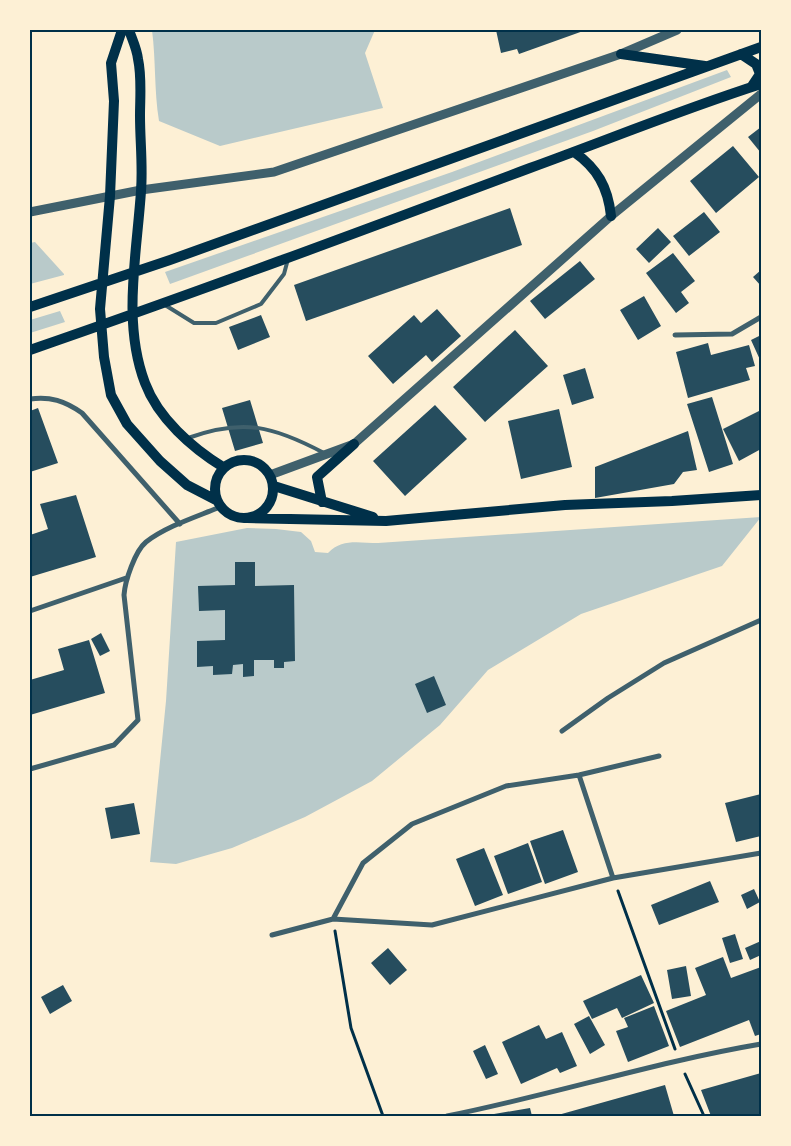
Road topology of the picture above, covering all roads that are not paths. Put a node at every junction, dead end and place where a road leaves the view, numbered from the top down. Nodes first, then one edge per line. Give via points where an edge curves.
1 (122, 30) edge
2 (129, 30) edge
3 (676, 30) edge
4 (761, 47) edge
5 (621, 54) junction
6 (741, 54) junction
7 (708, 66) junction
8 (757, 85) edge
9 (761, 94) edge
10 (574, 152) junction
11 (141, 190) junction
12 (110, 196) junction
13 (30, 212) edge
14 (611, 216) junction
15 (288, 258) junction
16 (163, 304) junction
17 (30, 307) edge
18 (761, 317) edge
19 (675, 336) dead end
20 (30, 350) edge
21 (30, 400) edge
22 (185, 439) junction
23 (354, 444) junction
24 (326, 454) junction
25 (223, 467) junction
26 (270, 475) junction
27 (274, 486) junction
28 (761, 495) edge
29 (322, 502) junction
30 (218, 504) junction
31 (246, 518) junction
32 (386, 521) junction
33 (180, 524) junction
34 (126, 578) junction
35 (30, 611) edge
36 (761, 620) edge
37 (562, 731) dead end
38 (659, 756) dead end
39 (30, 769) edge
40 (579, 775) junction
41 (761, 853) edge
42 (613, 878) junction
43 (333, 919) junction
44 (272, 935) dead end
45 (761, 1044) edge
46 (447, 1116) edge

1 - 12 main road via 111,63 114,101
2 - 11 main road via 139,60
3 - 5 street
4 - 6 main road
5 - 7 main road
5 - 11 street via 274,172
6 - 7 main road
6 - 8 main road via 756,64 760,74
7 - 17 main road via 170,260
8 - 10 main road
9 - 14 street
10 - 14 main road via 597,172 605,186
10 - 15 main road
11 - 12 street
11 - 22 main road via 131,290 137,350 144,382 156,404
12 - 13 street
12 - 30 main road via 100,309 111,395 127,424 160,461
14 - 23 street
15 - 16 main road
15 - 16 lane via 284,274 262,304 216,323 194,323
16 - 20 main road
18 - 19 street via 732,334
21 - 33 street via 57,400 82,413
22 - 24 lane via 210,430 243,425 293,437
22 - 25 main road
23 - 24 street
23 - 29 main road via 317,477
24 - 26 street
25 - 26 main road via 240,459 249,459 265,468
25 - 30 main road via 216,477 214,489
26 - 27 main road
27 - 29 main road
27 - 31 main road via 267,507 258,515
28 - 32 main road via 565,505
29 - 32 main road
30 - 31 main road via 237,518
30 - 33 street
31 - 32 main road
33 - 34 street via 144,543
34 - 35 street
34 - 39 street via 124,595 138,720 114,745
36 - 37 street via 664,663
38 - 40 street
40 - 42 street
40 - 43 street via 506,786 412,824 363,863
41 - 42 street
42 - 43 street via 432,926
43 - 44 street
45 - 46 street via 678,1059

